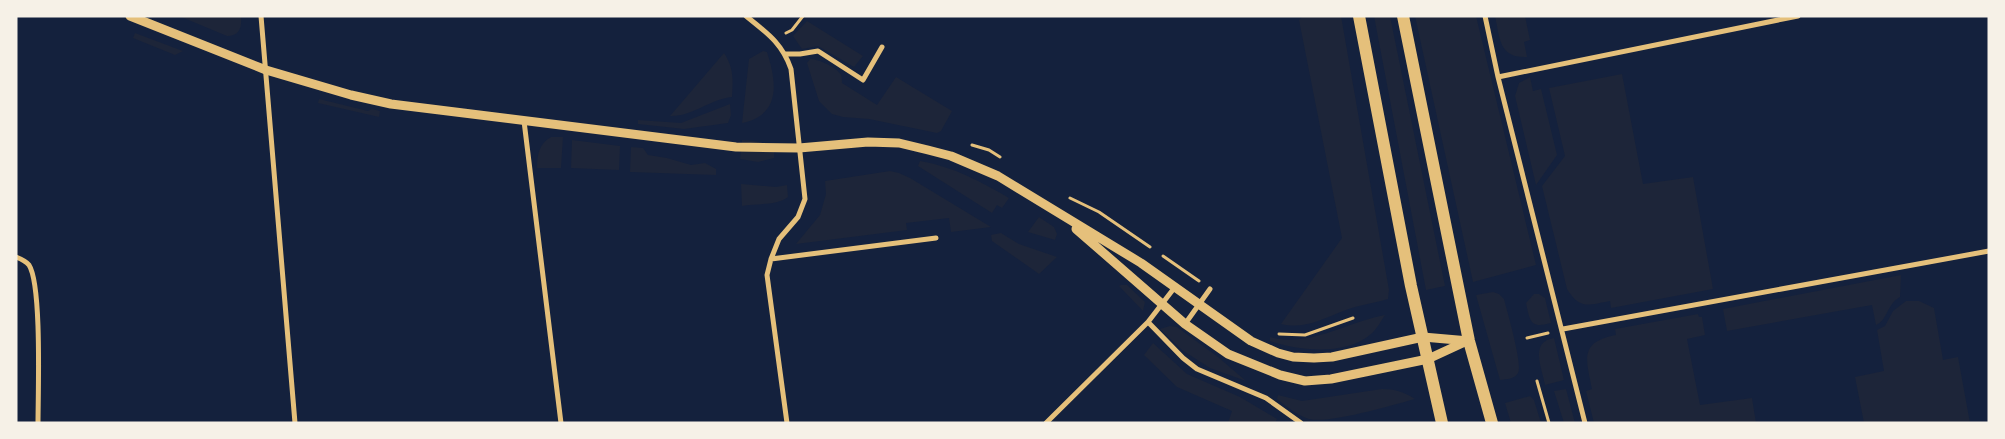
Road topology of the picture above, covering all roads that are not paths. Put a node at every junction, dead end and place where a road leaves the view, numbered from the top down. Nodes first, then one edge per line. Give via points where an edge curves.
1 (130, 16) edge
2 (261, 16) edge
3 (746, 16) edge
4 (1359, 16) edge
5 (1403, 16) edge
6 (1485, 16) edge
7 (1798, 16) edge
8 (882, 47) dead end
9 (786, 54) junction
10 (266, 70) junction
11 (1498, 77) junction
12 (524, 121) junction
13 (799, 148) junction
14 (1059, 214) junction
15 (936, 238) dead end
16 (1989, 252) edge
17 (16, 257) edge
18 (771, 259) junction
19 (1176, 287) junction
20 (1210, 289) dead end
21 (1161, 305) junction
22 (1200, 305) junction
23 (1148, 322) junction
24 (1185, 324) junction
25 (1562, 329) junction
26 (1423, 337) junction
27 (1469, 341) junction
28 (1428, 359) junction
29 (38, 423) edge
30 (295, 423) edge
31 (561, 423) edge
32 (787, 423) edge
33 (1046, 423) edge
34 (1301, 423) edge
35 (1442, 423) edge
36 (1492, 423) edge
37 (1585, 423) edge

1 - 10 street
2 - 10 street
3 - 9 street via 774,39
4 - 26 main road
5 - 27 main road
6 - 11 street
7 - 11 street
8 - 9 street via 863,80 818,51
9 - 13 street via 791,69
10 - 12 street via 391,104
10 - 30 street
11 - 25 street
12 - 13 street via 736,147
12 - 31 street
13 - 14 street via 868,142 899,143 928,150 998,176
13 - 18 street via 805,199 798,217 779,239
14 - 19 street
14 - 21 street
15 - 18 street
16 - 25 street
17 - 29 street via 29,265 36,294
18 - 32 street via 767,275
19 - 21 street
19 - 22 street
20 - 22 street
21 - 23 street
21 - 24 street
22 - 24 street
22 - 26 street via 1251,341 1293,357 1332,357
23 - 33 street
23 - 34 street via 1197,369 1266,398
24 - 28 street via 1228,354 1266,371 1305,381
25 - 37 street
26 - 27 street
26 - 28 main road
27 - 28 street
27 - 36 main road
28 - 35 main road

